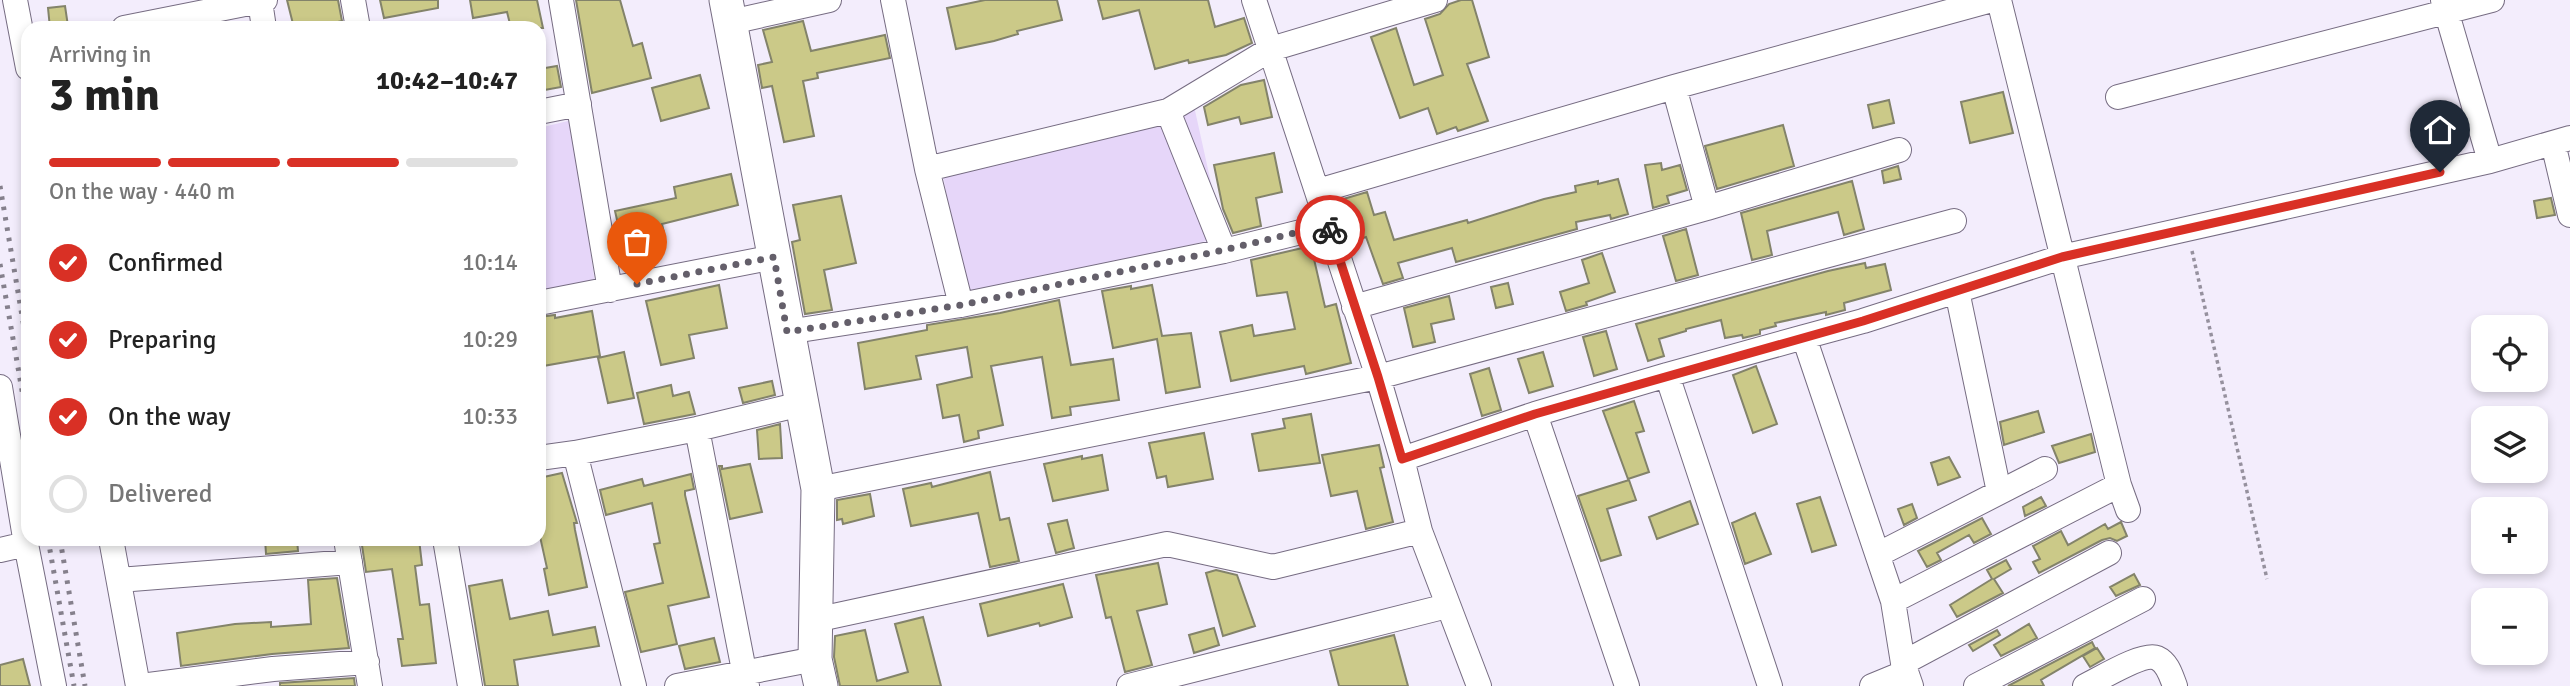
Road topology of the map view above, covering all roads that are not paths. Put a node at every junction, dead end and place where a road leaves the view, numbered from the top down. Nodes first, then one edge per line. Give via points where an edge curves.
1 (15, 0) edge
2 (353, 0) edge
3 (561, 0) edge
4 (829, 0) edge
5 (893, 0) edge
6 (1254, 0) edge
7 (1435, 0) edge
8 (1992, 0) edge
9 (1999, 0) edge
10 (2492, 0) edge
11 (262, 1) edge
12 (225, 4) edge
13 (2445, 6) edge
14 (729, 11) edge
15 (153, 21) edge
16 (263, 21) edge
17 (357, 21) edge
18 (21, 27) edge
19 (1271, 49) junction
20 (1674, 88) junction
21 (2118, 97) dead end
22 (579, 104) junction
23 (546, 110) edge
24 (1168, 111) junction
25 (2562, 141) edge
26 (1899, 149) dead end
27 (2490, 160) junction
28 (927, 169) junction
29 (1318, 191) junction
30 (1707, 208) junction
31 (2570, 215) edge
32 (1954, 221) dead end
33 (1328, 225) junction
34 (1224, 250) junction
35 (774, 257) junction
36 (2062, 257) junction
37 (610, 290) junction
38 (1957, 291) junction
39 (546, 302) edge
40 (961, 305) junction
41 (1354, 307) junction
42 (787, 332) junction
43 (1804, 337) junction
44 (1667, 375) junction
45 (1378, 377) junction
46 (0, 387) edge
47 (801, 404) junction
48 (1535, 414) junction
49 (3, 424) edge
50 (697, 429) junction
51 (575, 453) junction
52 (546, 456) edge
53 (1402, 459) junction
54 (2045, 469) dead end
55 (2119, 485) junction
56 (818, 489) junction
57 (1999, 492) junction
58 (2128, 510) dead end
59 (21, 518) edge
60 (1420, 531) junction
61 (21, 545) edge
62 (26, 546) edge
63 (112, 546) edge
64 (446, 546) edge
65 (0, 550) edge
66 (348, 551) edge
67 (2109, 553) dead end
68 (1879, 554) junction
69 (119, 580) junction
70 (2143, 600) dead end
71 (1893, 601) junction
72 (1447, 606) junction
73 (815, 620) junction
74 (818, 672) edge
75 (369, 674) edge
76 (1907, 674) edge
77 (274, 678) edge
78 (746, 680) edge
79 (54, 686) edge
80 (139, 686) edge
81 (470, 686) edge
82 (634, 686) edge
83 (677, 686) edge
84 (1129, 686) edge
85 (1479, 686) edge
86 (1627, 686) edge
87 (1770, 686) edge
88 (1872, 686) edge
89 (1976, 686) edge
90 (2085, 686) edge
91 (2175, 686) edge

1 - 18 street
2 - 17 street
3 - 22 street
4 - 14 street
5 - 28 street
6 - 19 street
7 - 19 street
8 - 20 street
9 - 36 street
10 - 13 street
11 - 12 street
11 - 16 street
12 - 15 street
13 - 21 street
13 - 27 street
14 - 35 street
19 - 24 street
19 - 29 street
20 - 29 street
20 - 30 street
22 - 23 street
22 - 37 street
24 - 28 street
24 - 34 street
25 - 27 street
25 - 31 street
26 - 30 street
27 - 36 street
28 - 40 street
29 - 33 street
30 - 41 street
32 - 45 street
33 - 34 street
33 - 41 street
34 - 40 street
35 - 37 street
35 - 42 street
36 - 38 street
36 - 55 street
37 - 39 street
38 - 43 street
38 - 57 street
40 - 42 street
41 - 45 street
42 - 47 street
43 - 44 street
43 - 68 street
44 - 48 street
44 - 87 street
45 - 53 street
45 - 56 street
46 - 49 street
47 - 50 street
47 - 56 street
48 - 53 street
48 - 86 street
49 - 59 street
50 - 51 street
50 - 78 street
51 - 52 street
51 - 82 street
53 - 60 street
54 - 57 street
55 - 58 street
55 - 71 street
56 - 73 street
57 - 68 street
60 - 72 street
60 - 73 street via 1273,567 1167,544
61 - 65 street
62 - 79 street
63 - 69 street
64 - 81 street
66 - 69 street
66 - 75 street
67 - 76 street
68 - 71 street
69 - 80 street
70 - 89 street
71 - 76 street
72 - 84 street
72 - 85 street
73 - 74 street
74 - 78 street
75 - 77 street
76 - 88 street
77 - 80 street
78 - 83 street
90 - 91 street via 2146,657 2167,667

